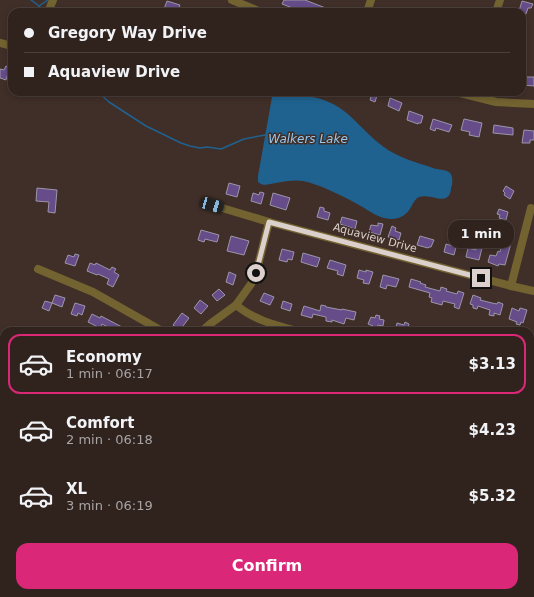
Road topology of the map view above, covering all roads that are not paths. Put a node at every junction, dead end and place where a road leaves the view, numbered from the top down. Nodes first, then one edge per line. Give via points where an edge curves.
1 (236, 1) edge
2 (253, 8) edge
3 (477, 96) edge
4 (534, 104) edge
5 (212, 205) dead end
6 (531, 208) dead end
7 (269, 222) junction
8 (38, 269) dead end
9 (511, 286) junction
10 (534, 291) edge
11 (236, 306) junction
12 (155, 327) edge
13 (207, 327) edge
14 (278, 327) edge

1 - 2 street
3 - 4 street via 496,102
5 - 7 street, Aquaview Drive
6 - 9 street
7 - 9 street, Aquaview Drive
7 - 11 street via 256,273
8 - 12 street via 92,292
9 - 10 street, Aquaview Drive
11 - 13 street
11 - 14 street via 249,315

